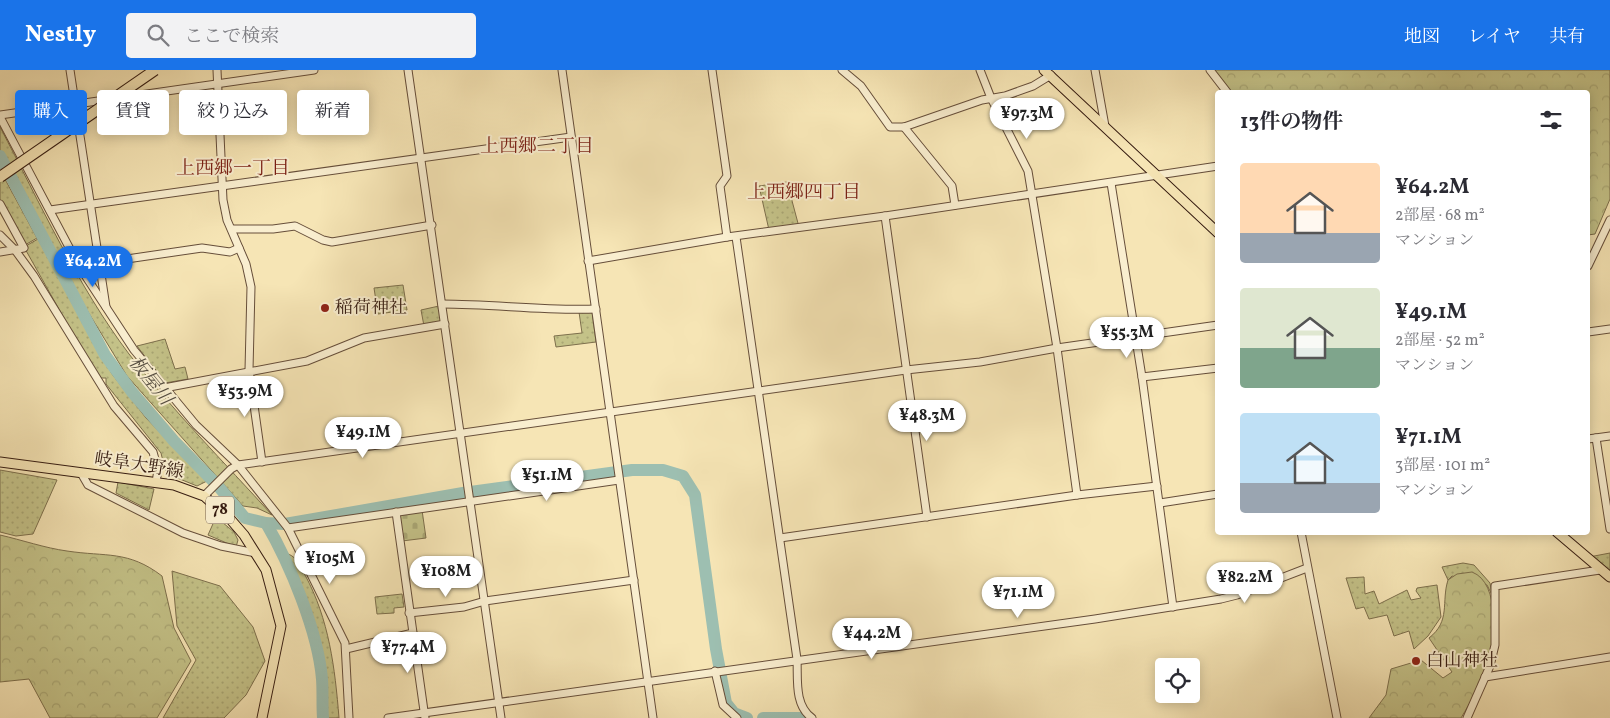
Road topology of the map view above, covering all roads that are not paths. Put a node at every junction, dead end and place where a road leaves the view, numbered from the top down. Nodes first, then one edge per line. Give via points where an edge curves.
1 (70, 70) edge
2 (155, 70) edge
3 (218, 70) edge
4 (314, 70) edge
5 (408, 70) edge
6 (562, 70) edge
7 (712, 70) edge
8 (842, 70) edge
9 (854, 70) edge
10 (980, 70) edge
11 (1095, 70) edge
12 (1210, 70) edge
13 (1047, 73) edge
14 (856, 82) junction
15 (219, 83) junction
16 (73, 90) edge
17 (1226, 90) edge
18 (991, 98) junction
19 (87, 102) edge
20 (15, 114) edge
21 (0, 116) edge
22 (1105, 126) junction
23 (904, 127) junction
24 (80, 135) edge
25 (571, 137) junction
26 (421, 159) junction
27 (1215, 166) edge
28 (1156, 175) junction
29 (0, 177) edge
30 (1111, 183) junction
31 (224, 186) junction
32 (1034, 194) junction
33 (0, 204) edge
34 (91, 204) junction
35 (955, 205) junction
36 (50, 210) junction
37 (885, 216) junction
38 (1610, 220) edge
39 (432, 225) junction
40 (233, 229) junction
41 (1215, 231) edge
42 (0, 235) edge
43 (727, 237) junction
44 (736, 237) junction
45 (239, 248) junction
46 (15, 250) junction
47 (0, 252) edge
48 (588, 261) junction
49 (1590, 262) edge
50 (100, 263) junction
51 (79, 266) junction
52 (442, 304) junction
53 (596, 309) junction
54 (107, 310) junction
55 (445, 324) junction
56 (1215, 325) edge
57 (1610, 329) edge
58 (1590, 332) edge
59 (1135, 337) junction
60 (1057, 348) junction
61 (1215, 368) edge
62 (249, 370) junction
63 (906, 370) junction
64 (1142, 377) junction
65 (164, 388) junction
66 (759, 391) junction
67 (611, 413) junction
68 (460, 435) junction
69 (1610, 436) edge
70 (1596, 438) junction
71 (1590, 439) edge
72 (0, 462) edge
73 (262, 462) junction
74 (238, 465) junction
75 (81, 473) junction
76 (619, 478) junction
77 (156, 482) junction
78 (1157, 486) junction
79 (1215, 494) edge
80 (204, 496) junction
81 (1077, 496) junction
82 (470, 500) junction
83 (1160, 503) junction
84 (396, 512) junction
85 (927, 517) junction
86 (288, 528) junction
87 (1610, 529) edge
88 (1301, 535) edge
89 (1560, 535) edge
90 (780, 538) junction
91 (256, 553) junction
92 (1306, 568) junction
93 (1600, 570) junction
94 (1610, 578) edge
95 (634, 580) junction
96 (485, 601) junction
97 (1173, 607) junction
98 (409, 614) junction
99 (413, 632) junction
100 (346, 649) junction
101 (1610, 657) edge
102 (797, 659) junction
103 (715, 671) junction
104 (1485, 677) junction
105 (648, 681) junction
106 (499, 702) junction
107 (424, 716) edge
108 (262, 718) edge
109 (348, 718) edge
110 (388, 718) edge
111 (501, 718) edge
112 (653, 718) edge
113 (737, 718) edge
114 (812, 718) edge
115 (1336, 718) edge
116 (1467, 718) edge

1 - 16 street
2 - 29 highway, bridge
3 - 15 street
4 - 15 street
5 - 26 street
6 - 25 street
7 - 43 street via 727,176 720,186
8 - 14 street
9 - 14 street
10 - 18 street
11 - 22 street
12 - 17 street
13 - 18 street via 1034,86
13 - 22 main road
14 - 23 street via 890,127
15 - 19 street
15 - 31 street
18 - 23 street
18 - 32 street via 1024,159
20 - 21 street
21 - 36 street
22 - 28 main road
23 - 35 street via 952,186
24 - 34 street
25 - 26 street
25 - 48 street
26 - 31 street
26 - 39 street
27 - 28 street
28 - 30 street
28 - 41 main road
30 - 32 street
30 - 59 street
31 - 34 street
31 - 40 street via 227,220
32 - 35 street
32 - 60 street via 1036,230
33 - 46 street via 24,248
34 - 36 street
34 - 50 street
35 - 37 street
36 - 51 street
37 - 44 street
37 - 63 street
38 - 49 street
39 - 40 street via 332,242 294,226
39 - 52 street
40 - 45 street
42 - 46 street
43 - 44 street
43 - 48 street
44 - 66 street
45 - 50 street via 230,252 202,248
45 - 62 street via 251,287
46 - 47 street
46 - 77 street via 114,406 153,452 158,470
48 - 53 street
50 - 51 street
50 - 54 street
51 - 54 street
52 - 53 street
52 - 55 street
53 - 67 street
54 - 65 street
55 - 62 street via 364,338 307,361
55 - 68 street
56 - 59 street
57 - 58 street
59 - 60 street
59 - 64 street
60 - 63 street via 980,362
60 - 81 street
61 - 64 street
62 - 65 street
62 - 73 street
63 - 66 street
63 - 85 street
64 - 78 street
65 - 74 street via 196,425
66 - 67 street
66 - 90 street
67 - 68 street
67 - 76 street
68 - 73 street
68 - 82 street
69 - 70 street
70 - 71 street
70 - 87 street
72 - 75 main road, 岐阜大野線 / 78
73 - 74 street
74 - 80 street
74 - 86 street
75 - 77 main road, 岐阜大野線 / 78
75 - 91 street via 88,485 183,533
76 - 82 street
76 - 95 street
77 - 80 main road, 岐阜大野線 / 78
78 - 81 street
78 - 83 street
79 - 83 street
80 - 91 main road, 岐阜大野線 / 78 via 231,520
81 - 85 street
82 - 84 street
82 - 96 street
83 - 97 street
84 - 86 street
84 - 98 street
85 - 90 street
86 - 100 street via 328,605
88 - 92 street
89 - 93 main road
90 - 102 street
91 - 108 main road, 岐阜大野線 / 78 via 266,570 282,626
92 - 97 street via 1237,595
92 - 115 street
93 - 94 main road
93 - 104 street via 1496,586 1495,645
95 - 96 street
95 - 105 street
96 - 98 street
96 - 106 street
97 - 102 street
98 - 99 street
99 - 100 street
99 - 107 street
100 - 109 street
101 - 104 street
102 - 103 street
102 - 114 street via 798,697
103 - 105 street
103 - 113 street via 723,705
104 - 116 street
105 - 106 street
105 - 112 street
106 - 107 street
106 - 111 street
107 - 110 street

